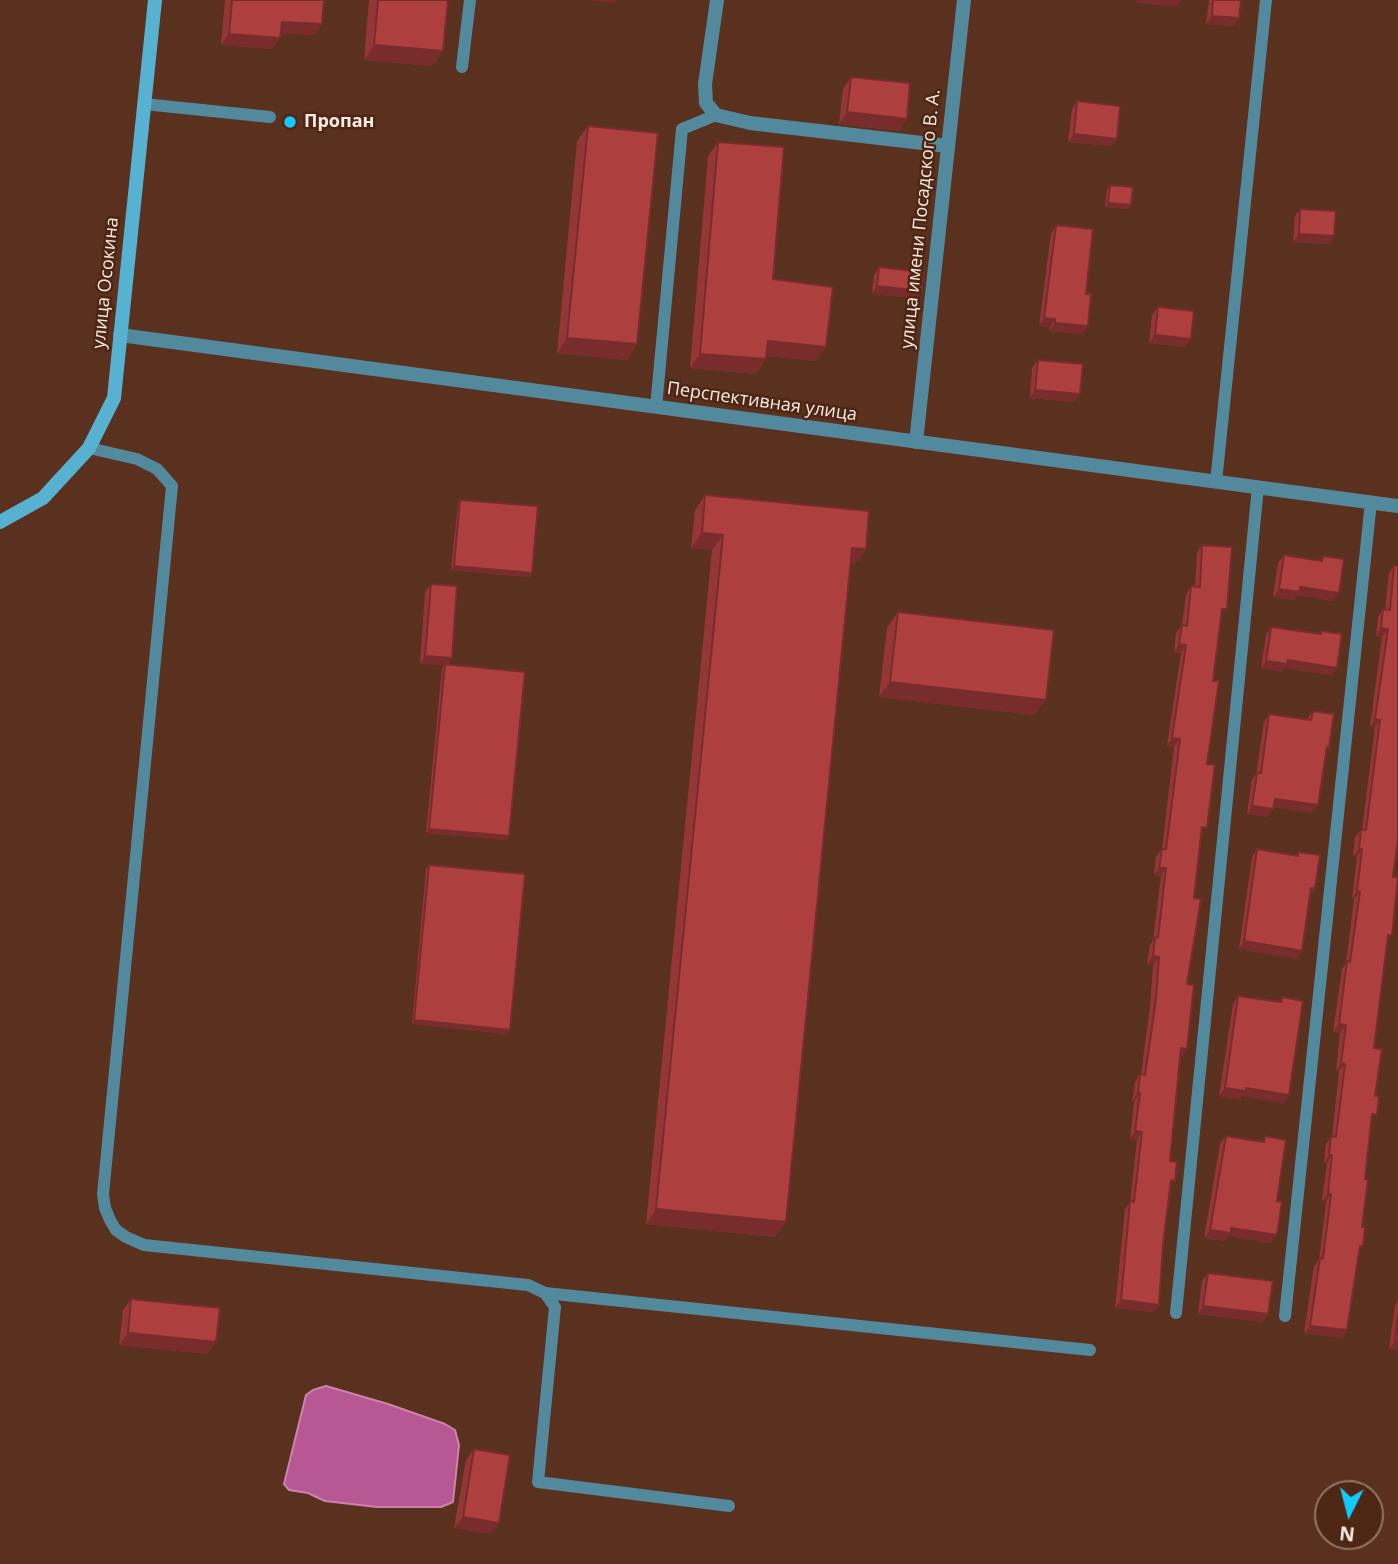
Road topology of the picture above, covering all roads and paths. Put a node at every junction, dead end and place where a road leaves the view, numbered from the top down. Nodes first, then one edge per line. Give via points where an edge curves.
1 (155, 0) edge
2 (470, 0) edge
3 (717, 0) edge
4 (964, 0) edge
5 (1266, 0) edge
6 (462, 68) dead end
7 (144, 104) junction
8 (716, 115) junction
9 (270, 117) dead end
10 (948, 146) junction
11 (120, 335) junction
12 (656, 407) junction
13 (916, 442) junction
14 (89, 448) junction
15 (1216, 482) junction
16 (1258, 487) junction
17 (1371, 502) junction
18 (1398, 506) edge
19 (0, 522) edge
20 (545, 1293) junction
21 (1176, 1313) dead end
22 (1285, 1316) dead end
23 (1090, 1350) dead end
24 (729, 1506) dead end

1 - 7 main road, улица Осокина
2 - 6 lane
3 - 8 street via 705,84 706,103
4 - 10 street, улица имени Посадского В. А.
5 - 15 lane
7 - 9 lane
7 - 11 main road, улица Осокина
8 - 10 street
8 - 12 lane via 682,129
10 - 13 street, улица имени Посадского В. А.
11 - 12 street, Перспективная улица
11 - 14 main road, улица Осокина via 114,398
12 - 13 street, Перспективная улица
13 - 15 street, Перспективная улица
14 - 19 main road, улица Осокина via 43,498
14 - 20 lane via 137,459 157,469 172,486 103,1194 110,1220 116,1230 144,1245 528,1286
15 - 16 street, Перспективная улица
16 - 17 street, Перспективная улица
16 - 21 lane
17 - 18 street, Перспективная улица
17 - 22 lane
20 - 23 lane
20 - 24 lane via 555,1307 538,1482

